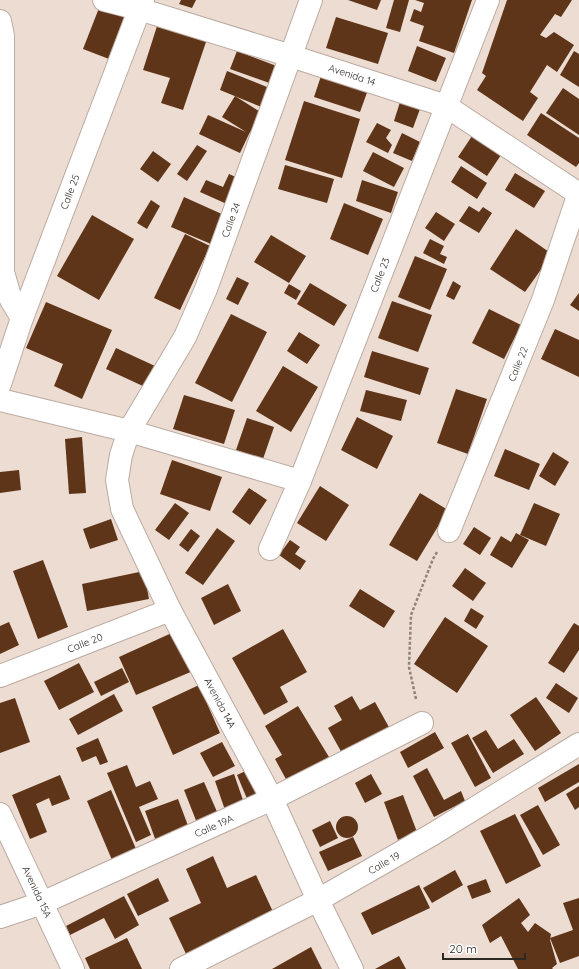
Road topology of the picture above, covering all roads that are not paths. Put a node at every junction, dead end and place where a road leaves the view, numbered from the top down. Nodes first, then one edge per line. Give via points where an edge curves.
1 (104, 0) edge
2 (312, 0) edge
3 (488, 0) edge
4 (141, 5) edge
5 (0, 21) edge
6 (291, 56) junction
7 (446, 106) junction
8 (579, 194) edge
9 (22, 318) junction
10 (0, 384) edge
11 (0, 400) edge
12 (129, 431) junction
13 (300, 481) junction
14 (449, 531) road end
15 (270, 549) dead end
16 (170, 610) junction
17 (0, 676) edge
18 (422, 723) road end
19 (579, 744) edge
20 (272, 799) junction
21 (0, 814) edge
22 (318, 900) junction
23 (42, 903) junction
24 (0, 917) edge
25 (73, 969) edge
26 (181, 969) edge
27 (352, 969) edge

1 - 4 street, Avenida 14
2 - 6 street, Calle 24
3 - 7 street, Calle 23
4 - 6 street, Avenida 14
4 - 9 street, Calle 25
5 - 9 street via 4,36 3,272 11,300
6 - 7 street, Avenida 14
6 - 12 street, Calle 24 via 203,296 185,337
7 - 8 street, Avenida 14
7 - 13 street, Calle 23
8 - 14 street, Calle 22 via 543,300
9 - 10 street, Calle 25
11 - 12 street
12 - 13 street
12 - 16 street, Avenida 14A via 121,455 117,480 122,509
13 - 15 street, Calle 23
16 - 17 street, Calle 20
16 - 20 street, Avenida 14A
18 - 20 street, Calle 19A
19 - 22 street, Calle 19 via 433,834
20 - 22 street, Avenida 14A
20 - 23 street, Calle 19A
21 - 23 street, Avenida 15A
22 - 26 street, Calle 19
22 - 27 street, Avenida 14A
23 - 24 street, Calle 19A
23 - 25 street, Avenida 15A

